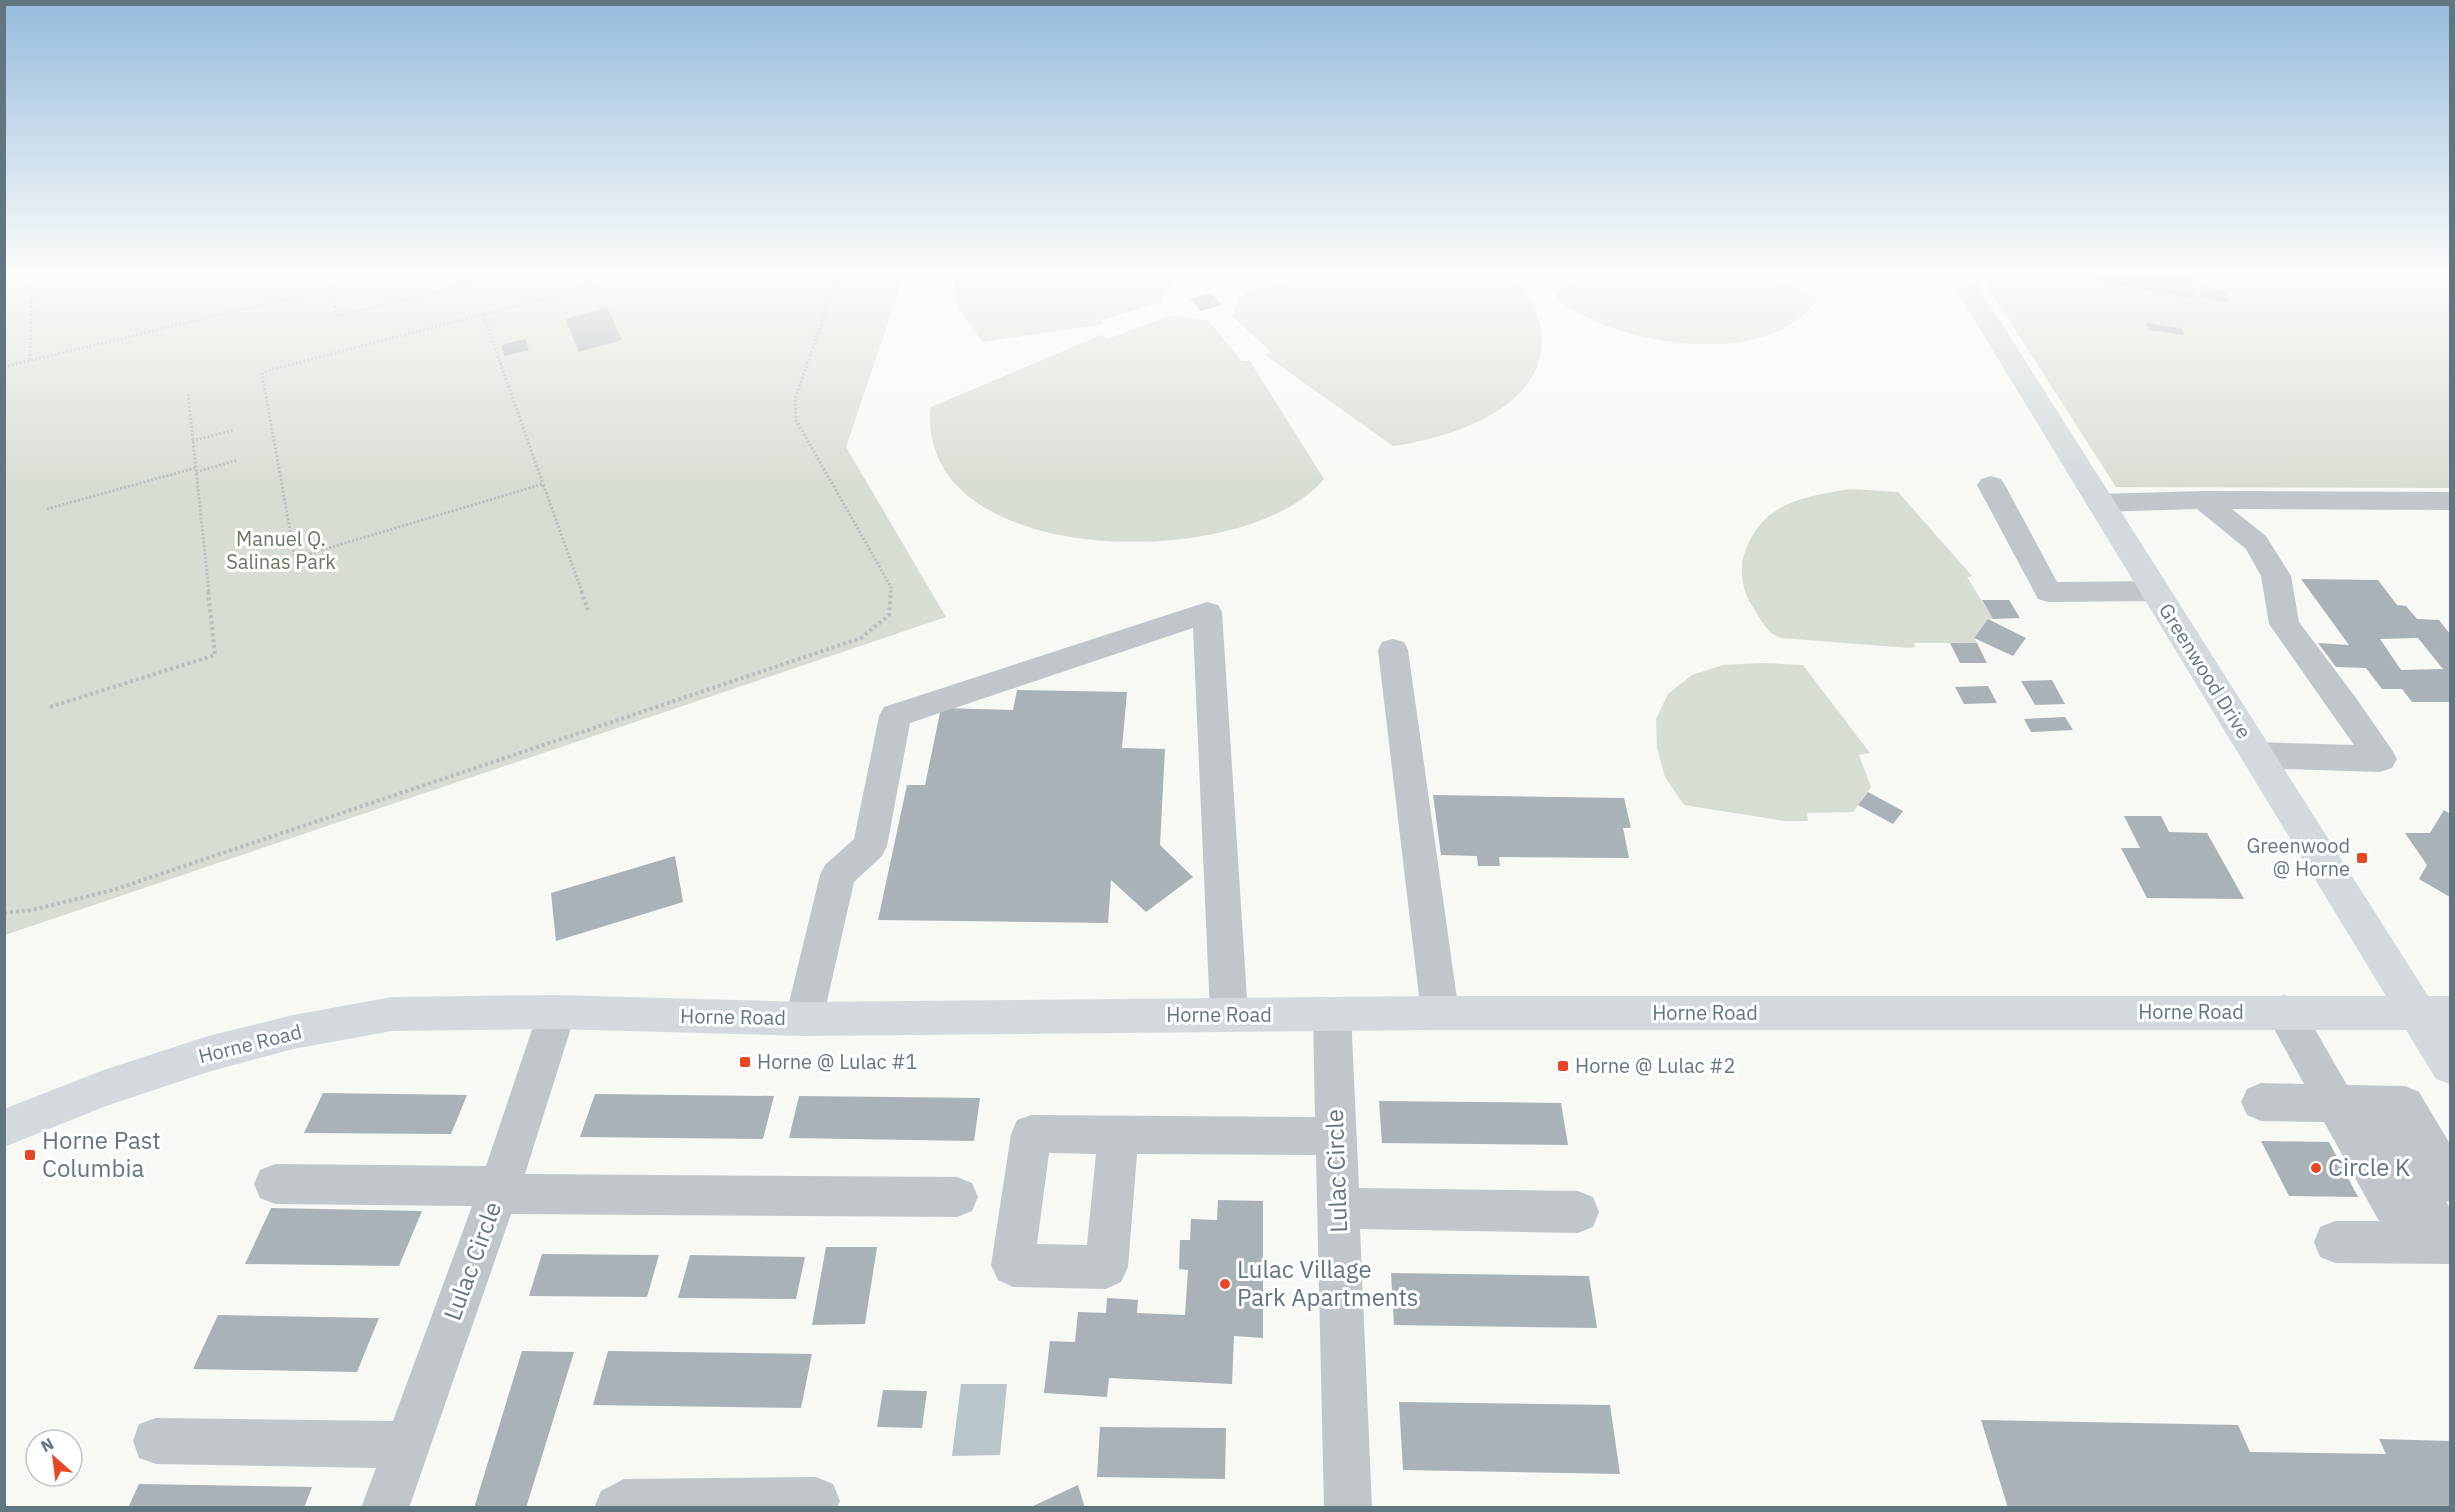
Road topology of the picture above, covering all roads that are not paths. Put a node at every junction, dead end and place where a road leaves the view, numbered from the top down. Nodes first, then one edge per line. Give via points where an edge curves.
1 (2003, 346) edge
2 (1991, 485) dead end
3 (2203, 500) junction
4 (2451, 501) edge
5 (2100, 502) junction
6 (2155, 591) junction
7 (1393, 650) dead end
8 (2257, 754) junction
9 (557, 1012) junction
10 (2284, 1012) junction
11 (1440, 1013) junction
12 (2434, 1013) edge
13 (1229, 1014) junction
14 (1332, 1014) junction
15 (804, 1019) junction
16 (2451, 1066) edge
17 (2262, 1102) dead end
18 (2351, 1104) junction
19 (4, 1128) edge
20 (1118, 1136) dead end
21 (1336, 1136) junction
22 (2451, 1182) edge
23 (275, 1184) dead end
24 (498, 1190) junction
25 (957, 1197) dead end
26 (1338, 1208) junction
27 (1578, 1212) dead end
28 (2335, 1242) dead end
29 (2437, 1243) edge
30 (156, 1442) dead end
31 (407, 1445) junction
32 (816, 1501) dead end
33 (385, 1508) edge
34 (618, 1508) edge
35 (1348, 1508) edge

1 - 5 main road, Greenwood Drive
2 - 6 street via 2048,592
3 - 4 street
3 - 5 street
3 - 8 street via 2256,543 2276,576 2284,624 2379,759
5 - 6 main road, Greenwood Drive
6 - 8 main road, Greenwood Drive
7 - 11 street
8 - 12 main road, Greenwood Drive
9 - 15 main road, Horne Road
9 - 19 main road, Horne Road via 392,1014 293,1032 208,1054 101,1089
9 - 24 street, Lulac Circle
10 - 11 main road, Horne Road
10 - 12 main road, Horne Road
10 - 18 street
11 - 14 main road, Horne Road
12 - 16 main road, Greenwood Drive
13 - 14 main road, Horne Road
13 - 15 main road, Horne Road
13 - 15 street via 1207,612 895,716 870,846 838,875
14 - 21 street, Lulac Circle
17 - 18 street
18 - 22 street via 2405,1105
18 - 29 street
20 - 21 street
21 - 26 street, Lulac Circle
23 - 24 street
24 - 25 street
24 - 31 street, Lulac Circle
26 - 27 street
26 - 35 street, Lulac Circle
28 - 29 street
30 - 31 street
31 - 33 street, Lulac Circle
32 - 34 street via 624,1503

